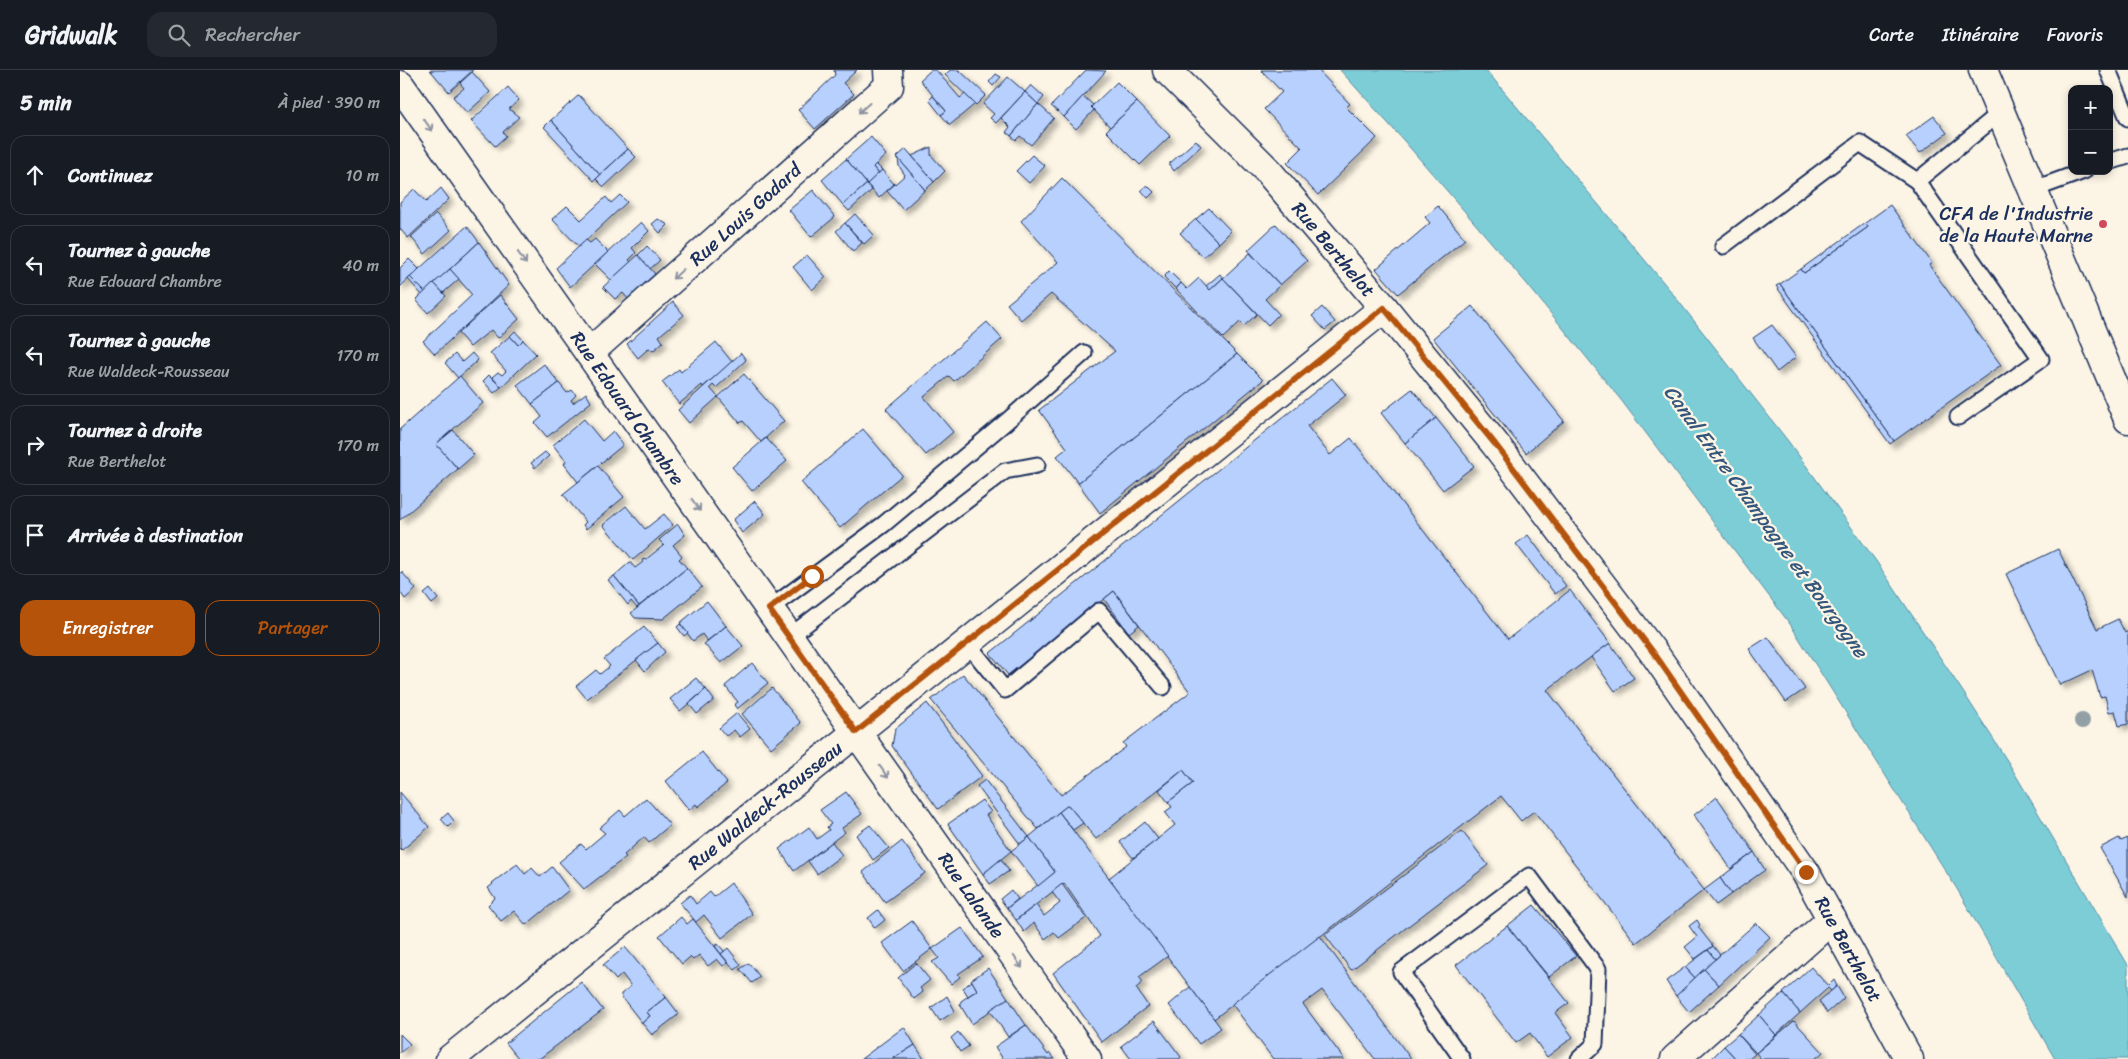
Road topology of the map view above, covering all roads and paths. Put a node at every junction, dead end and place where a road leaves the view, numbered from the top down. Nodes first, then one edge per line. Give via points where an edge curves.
1 (888, 70) edge
2 (1167, 70) edge
3 (1983, 70) edge
4 (2108, 70) edge
5 (400, 85) edge
6 (2000, 113) junction
7 (2128, 118) edge
8 (2128, 156) edge
9 (2113, 161) edge
10 (2073, 175) edge
11 (1917, 182) junction
12 (2032, 190) junction
13 (1723, 246) dead end
14 (1384, 308) junction
15 (589, 353) junction
16 (1084, 353) dead end
17 (1958, 417) dead end
18 (2128, 419) edge
19 (1036, 465) dead end
20 (769, 609) junction
21 (789, 637) junction
22 (967, 643) junction
23 (1162, 687) dead end
24 (856, 732) junction
25 (1832, 919) junction
26 (450, 1059) edge
27 (1087, 1059) edge
28 (1462, 1059) edge
29 (1579, 1059) edge
30 (1675, 1059) edge
31 (1909, 1059) edge

1 -> 15 street, Rue Louis Godard via 888,86
2 - 14 street, Rue Berthelot via 1267,170
3 - 6 street
4 - 7 lane
5 -> 15 street, Rue Edouard Chambre
6 - 11 lane
6 - 12 street
8 - 9 lane
10 - 12 lane
11 - 13 lane via 1860,144
11 - 17 lane via 2041,359
12 - 18 street
14 - 22 street, Rue Waldeck-Rousseau
14 - 25 street, Rue Berthelot via 1495,444 1656,656 1806,872
15 -> 20 street, Rue Edouard Chambre
16 - 20 lane via 884,524
19 - 21 lane via 1005,470
20 - 21 street, Rue Edouard Chambre
21 - 24 street, Rue Edouard Chambre
22 - 23 lane via 1005,690 1099,611
22 - 24 street, Rue Waldeck-Rousseau
24 - 26 street, Rue Waldeck-Rousseau
24 -> 27 street, Rue Lalande
25 - 30 street
25 - 31 street, Rue Berthelot
28 - 29 lane via 1401,972 1529,876 1598,969 1595,1044

